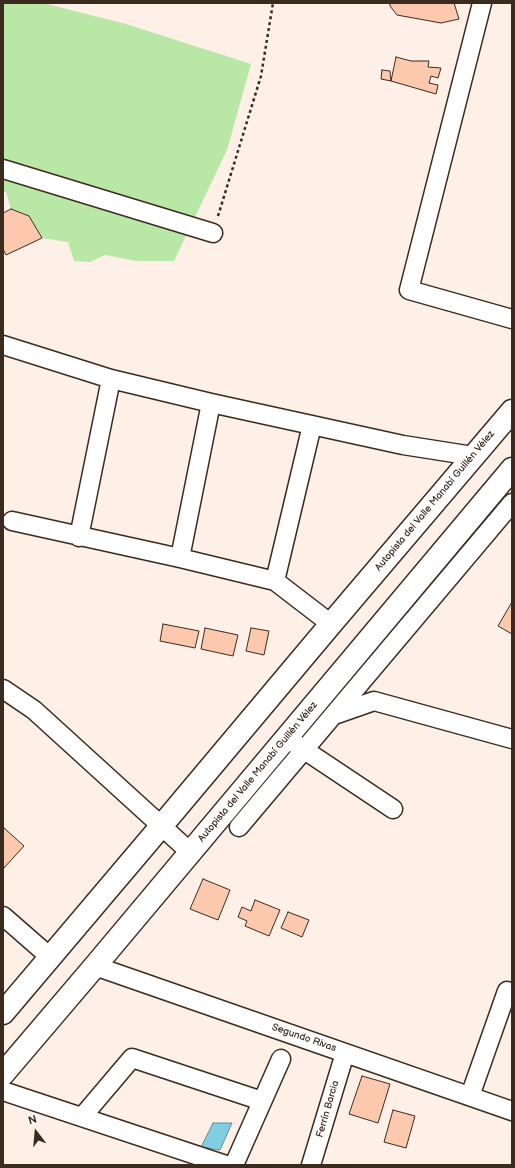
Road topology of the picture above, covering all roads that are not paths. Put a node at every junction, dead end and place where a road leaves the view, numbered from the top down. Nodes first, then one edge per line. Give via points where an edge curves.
1 (482, 3) edge
2 (3, 169) edge
3 (213, 233) road end
4 (512, 319) edge
5 (3, 345) edge
6 (111, 379) junction
7 (212, 403) junction
8 (512, 411) edge
9 (312, 425) junction
10 (473, 456) junction
11 (512, 469) edge
12 (512, 503) edge
13 (12, 522) dead end
14 (79, 537) junction
15 (180, 558) junction
16 (274, 581) junction
17 (331, 624) junction
18 (3, 689) edge
19 (355, 689) junction
20 (374, 701) junction
21 (333, 715) junction
22 (512, 739) edge
23 (295, 744) junction
24 (393, 809) dead end
25 (161, 826) junction
26 (239, 826) dead end
27 (190, 852) junction
28 (3, 916) edge
29 (50, 957) junction
30 (95, 966) junction
31 (507, 991) dead end
32 (3, 1012) edge
33 (345, 1053) junction
34 (281, 1059) dead end
35 (3, 1074) edge
36 (3, 1091) edge
37 (470, 1096) junction
38 (262, 1101) junction
39 (512, 1111) edge
40 (82, 1117) junction
41 (226, 1165) edge
42 (234, 1165) edge
43 (312, 1165) edge

1 - 4 street via 409,290
2 - 3 street
5 - 6 street
6 - 7 street
6 - 14 street
7 - 9 street
7 - 15 street
8 - 10 main road, Autopista del Valle Manabí Guillén Vélez
9 - 10 street via 403,445
9 - 16 street
10 - 17 main road, Autopista del Valle Manabí Guillén Vélez
11 - 23 main road, Autopista del Valle Manabí Guillén Vélez
12 - 19 street
13 - 14 street
14 - 15 street
15 - 16 street
16 - 17 street
17 - 25 main road, Autopista del Valle Manabí Guillén Vélez
18 - 25 street via 34,710
19 - 20 street
19 - 21 street
20 - 21 street
20 - 22 street
21 - 23 street
23 - 24 street
23 - 26 street
23 - 27 main road, Autopista del Valle Manabí Guillén Vélez
25 - 27 street
25 - 29 main road, Autopista del Valle Manabí Guillén Vélez
27 - 30 main road, Autopista del Valle Manabí Guillén Vélez
28 - 29 street
29 - 32 main road, Autopista del Valle Manabí Guillén Vélez
30 - 33 street, Segundo Rivas
30 - 35 main road, Autopista del Valle Manabí Guillén Vélez
31 - 37 street
33 - 37 street, Segundo Rivas
33 - 43 street, Ferrín Barcia
34 - 38 street
36 - 40 street
37 - 39 street, Segundo Rivas
38 - 40 street via 132,1058
38 - 42 street
40 - 41 street

